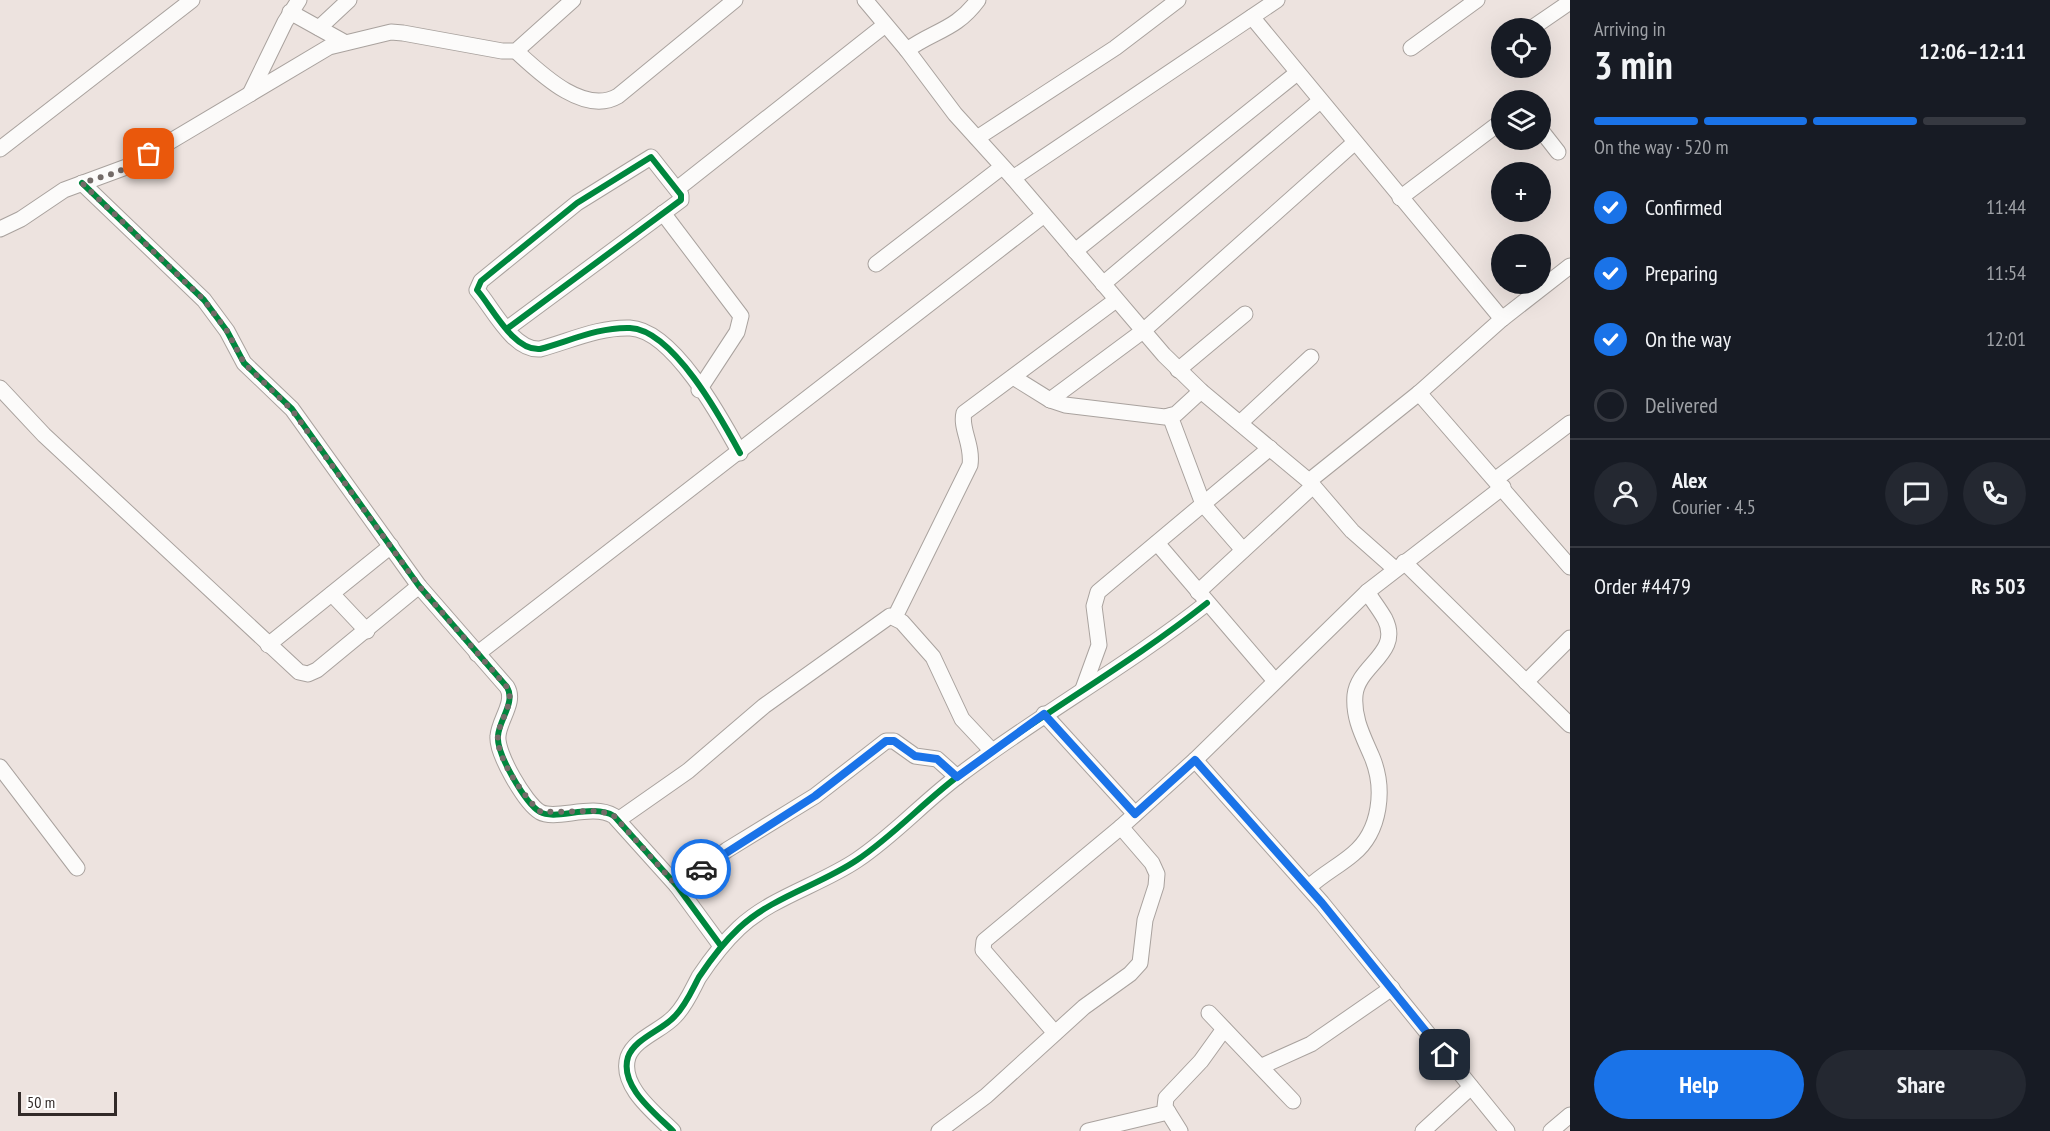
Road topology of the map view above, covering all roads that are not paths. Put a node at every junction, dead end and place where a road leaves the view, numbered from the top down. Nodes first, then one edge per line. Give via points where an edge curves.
1 (192, 0) edge
2 (350, 0) edge
3 (573, 0) edge
4 (735, 0) edge
5 (865, 0) edge
6 (978, 0) edge
7 (1178, 0) edge
8 (1277, 0) edge
9 (1477, 0) edge
10 (1570, 2) edge
11 (295, 6) edge
12 (1252, 17) junction
13 (1547, 18) edge
14 (885, 25) junction
15 (319, 28) junction
16 (344, 42) junction
17 (1411, 48) dead end
18 (907, 50) junction
19 (516, 51) junction
20 (1297, 73) junction
21 (250, 94) junction
22 (1320, 101) junction
23 (1491, 129) edge
24 (978, 138) junction
25 (1354, 143) junction
26 (1551, 143) edge
27 (0, 149) edge
28 (1558, 152) dead end
29 (1002, 167) junction
30 (1013, 178) junction
31 (82, 183) junction
32 (677, 189) junction
33 (1400, 198) junction
34 (663, 213) junction
35 (1044, 215) junction
36 (0, 229) edge
37 (1075, 251) junction
38 (876, 264) dead end
39 (1570, 266) edge
40 (1103, 284) junction
41 (1116, 300) junction
42 (1245, 314) dead end
43 (1502, 319) junction
44 (508, 328) junction
45 (1143, 331) junction
46 (1311, 357) dead end
47 (1178, 370) junction
48 (1013, 377) junction
49 (0, 388) edge
50 (699, 390) junction
51 (1201, 391) junction
52 (1419, 393) junction
53 (1050, 400) junction
54 (1170, 416) junction
55 (1240, 423) junction
56 (1570, 423) edge
57 (1270, 448) junction
58 (740, 453) junction
59 (1311, 483) junction
60 (1500, 483) junction
61 (1203, 504) junction
62 (1156, 543) junction
63 (391, 546) junction
64 (1243, 550) junction
65 (1399, 566) junction
66 (1570, 567) edge
67 (419, 586) junction
68 (1367, 592) junction
69 (332, 594) junction
70 (1202, 597) junction
71 (895, 617) junction
72 (366, 631) junction
73 (1570, 638) edge
74 (268, 645) junction
75 (477, 654) junction
76 (1275, 681) junction
77 (1526, 681) junction
78 (1083, 689) junction
79 (1044, 714) junction
80 (1570, 725) edge
81 (992, 751) junction
82 (1195, 760) junction
83 (0, 767) edge
84 (957, 777) junction
85 (1135, 814) junction
86 (618, 820) junction
87 (1122, 827) junction
88 (77, 868) dead end
89 (677, 886) junction
90 (1309, 887) junction
91 (721, 946) junction
92 (1392, 988) junction
93 (1209, 1013) dead end
94 (1224, 1029) junction
95 (1055, 1033) junction
96 (1262, 1066) junction
97 (1472, 1087) junction
98 (1293, 1101) dead end
99 (1168, 1112) junction
100 (1570, 1115) edge
101 (673, 1131) edge
102 (939, 1131) edge
103 (1088, 1131) edge
104 (1180, 1131) edge
105 (1424, 1131) edge
106 (1508, 1131) edge
107 (1551, 1131) edge

1 - 27 street
2 - 15 street
3 - 19 street
4 - 19 street via 607,101 561,88
5 - 14 street
6 - 18 street via 962,20
7 - 24 street via 1115,48
8 - 12 street
9 - 17 street
10 - 13 street
11 - 15 street
11 - 21 street
12 - 20 street
12 - 30 street
14 - 18 street
14 - 32 street
15 - 16 street
16 - 19 street via 403,33
16 - 21 street via 311,56
18 - 24 street
20 - 22 street
20 - 37 street
21 - 31 street via 129,166
22 - 25 street
22 - 40 street
23 - 33 street
24 - 29 street
25 - 33 street
25 - 45 street
26 - 28 street
29 - 30 street
29 - 38 street
30 - 35 street
31 - 36 street
31 - 63 street via 204,300 244,363 292,410
32 - 34 street via 681,200
32 - 44 street via 649,157 543,230 477,288
33 - 43 street
34 - 44 street
34 - 50 street via 741,316 738,332
35 - 37 street
35 - 58 street
37 - 40 street
39 - 43 street
40 - 41 street
41 - 45 street
41 - 48 street
42 - 47 street
43 - 52 street
44 - 50 street via 524,346 534,349 611,329 641,330 656,337 670,351
45 - 47 street
45 - 53 street
46 - 55 street
47 - 51 street
48 - 53 street
48 - 71 street via 964,413 971,446 970,465
49 - 74 street via 44,435
50 - 58 street
51 - 54 street
51 - 55 street
52 - 59 street
52 - 60 street
53 - 54 street
54 - 61 street
55 - 57 street
56 - 60 street
57 - 59 street
57 - 61 street
58 - 75 street
59 - 64 street
59 - 65 street via 1352,531
60 - 65 street
60 - 66 street
61 - 62 street
61 - 64 street
62 - 70 street
62 - 78 street via 1095,596 1099,645
63 - 67 street
63 - 69 street
64 - 70 street
65 - 68 street
65 - 77 street
67 - 72 street
67 - 75 street
68 - 76 street
68 - 90 street via 1389,634 1383,654 1361,678 1354,712 1376,771 1379,812 1365,842
69 - 72 street
69 - 74 street
70 - 76 street
70 - 78 street via 1147,649
71 - 81 street via 933,657 962,719
71 - 86 street via 886,618 764,706 687,771
72 - 74 street via 308,674 298,672
73 - 77 street
75 - 86 street via 510,693 498,743 514,780 538,810 600,811
76 - 82 street
77 - 80 street
78 - 79 street
79 - 81 street
79 - 85 street
81 - 84 street
82 - 85 street
82 - 90 street
83 - 88 street
84 - 89 street via 937,759 915,756 894,741 886,741 815,796
84 - 91 street via 864,855 755,915
85 - 87 street
86 - 89 street
87 - 95 street via 1152,863 1156,874 1143,930 1142,957 1130,974
87 - 95 street via 982,943 983,950
89 - 91 street
90 - 92 street
91 - 101 street via 679,1011 628,1057 633,1086
92 - 96 street via 1319,1040
92 - 97 street
93 - 94 street
94 - 96 street
94 - 99 street via 1201,1061 1168,1094
95 - 102 street via 986,1096
96 - 98 street
97 - 105 street
97 - 106 street
99 - 103 street
99 - 104 street
100 - 107 street

